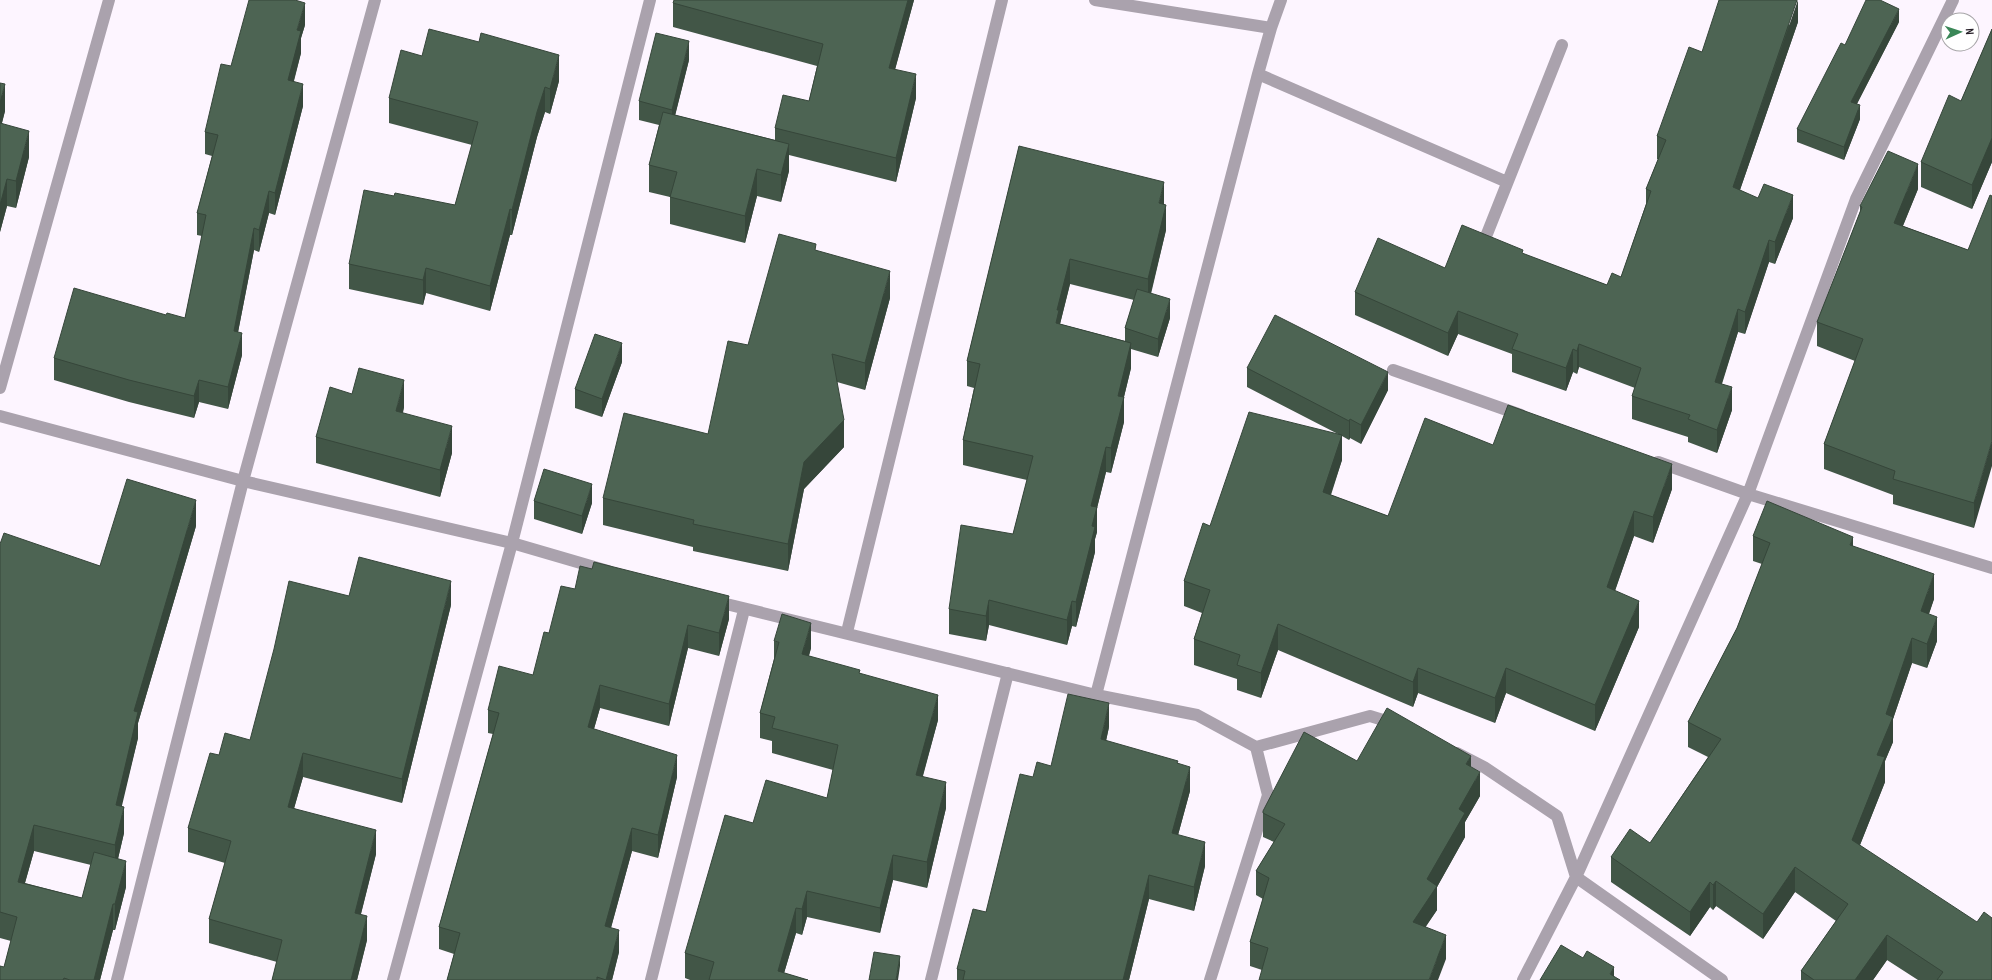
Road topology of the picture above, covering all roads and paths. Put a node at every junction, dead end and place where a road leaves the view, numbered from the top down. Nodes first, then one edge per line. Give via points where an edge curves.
1 (109, 0) edge
2 (375, 0) edge
3 (650, 0) edge
4 (1002, 0) edge
5 (1095, 0) edge
6 (1281, 0) edge
7 (1953, 0) edge
8 (1271, 28) junction
9 (1562, 46) dead end
10 (1258, 74) junction
11 (1508, 182) junction
12 (1483, 244) edge
13 (1393, 370) dead end
14 (0, 388) edge
15 (0, 416) edge
16 (1533, 419) edge
17 (1644, 458) edge
18 (243, 481) junction
19 (1748, 494) junction
20 (512, 543) junction
21 (1992, 568) edge
22 (617, 573) edge
23 (700, 597) edge
24 (744, 610) junction
25 (847, 632) junction
26 (1008, 673) junction
27 (1096, 694) junction
28 (1405, 727) edge
29 (1445, 746) edge
30 (1256, 747) junction
31 (1576, 877) junction
32 (117, 980) edge
33 (393, 980) edge
34 (651, 980) edge
35 (931, 980) edge
36 (1210, 980) edge
37 (1524, 980) edge
38 (1722, 980) edge

1 - 14 street
2 - 18 street
3 - 20 street
4 - 25 street
5 - 8 street
6 - 8 street
7 - 19 street via 1856,199
8 - 10 street
9 - 11 street
10 - 11 street
10 - 27 street
11 - 12 street
13 - 16 street
15 - 18 street
17 - 19 street
18 - 20 street
18 - 32 street
19 - 21 street
19 - 31 street
20 - 22 street
20 - 33 street
23 - 24 street
24 - 25 street
24 - 34 street
25 - 26 street
26 - 27 street
26 - 35 street
27 - 30 street via 1197,715
28 - 30 street via 1370,716
29 - 31 street via 1484,768 1557,816
30 - 36 street via 1268,795
31 - 37 street
31 - 38 street

